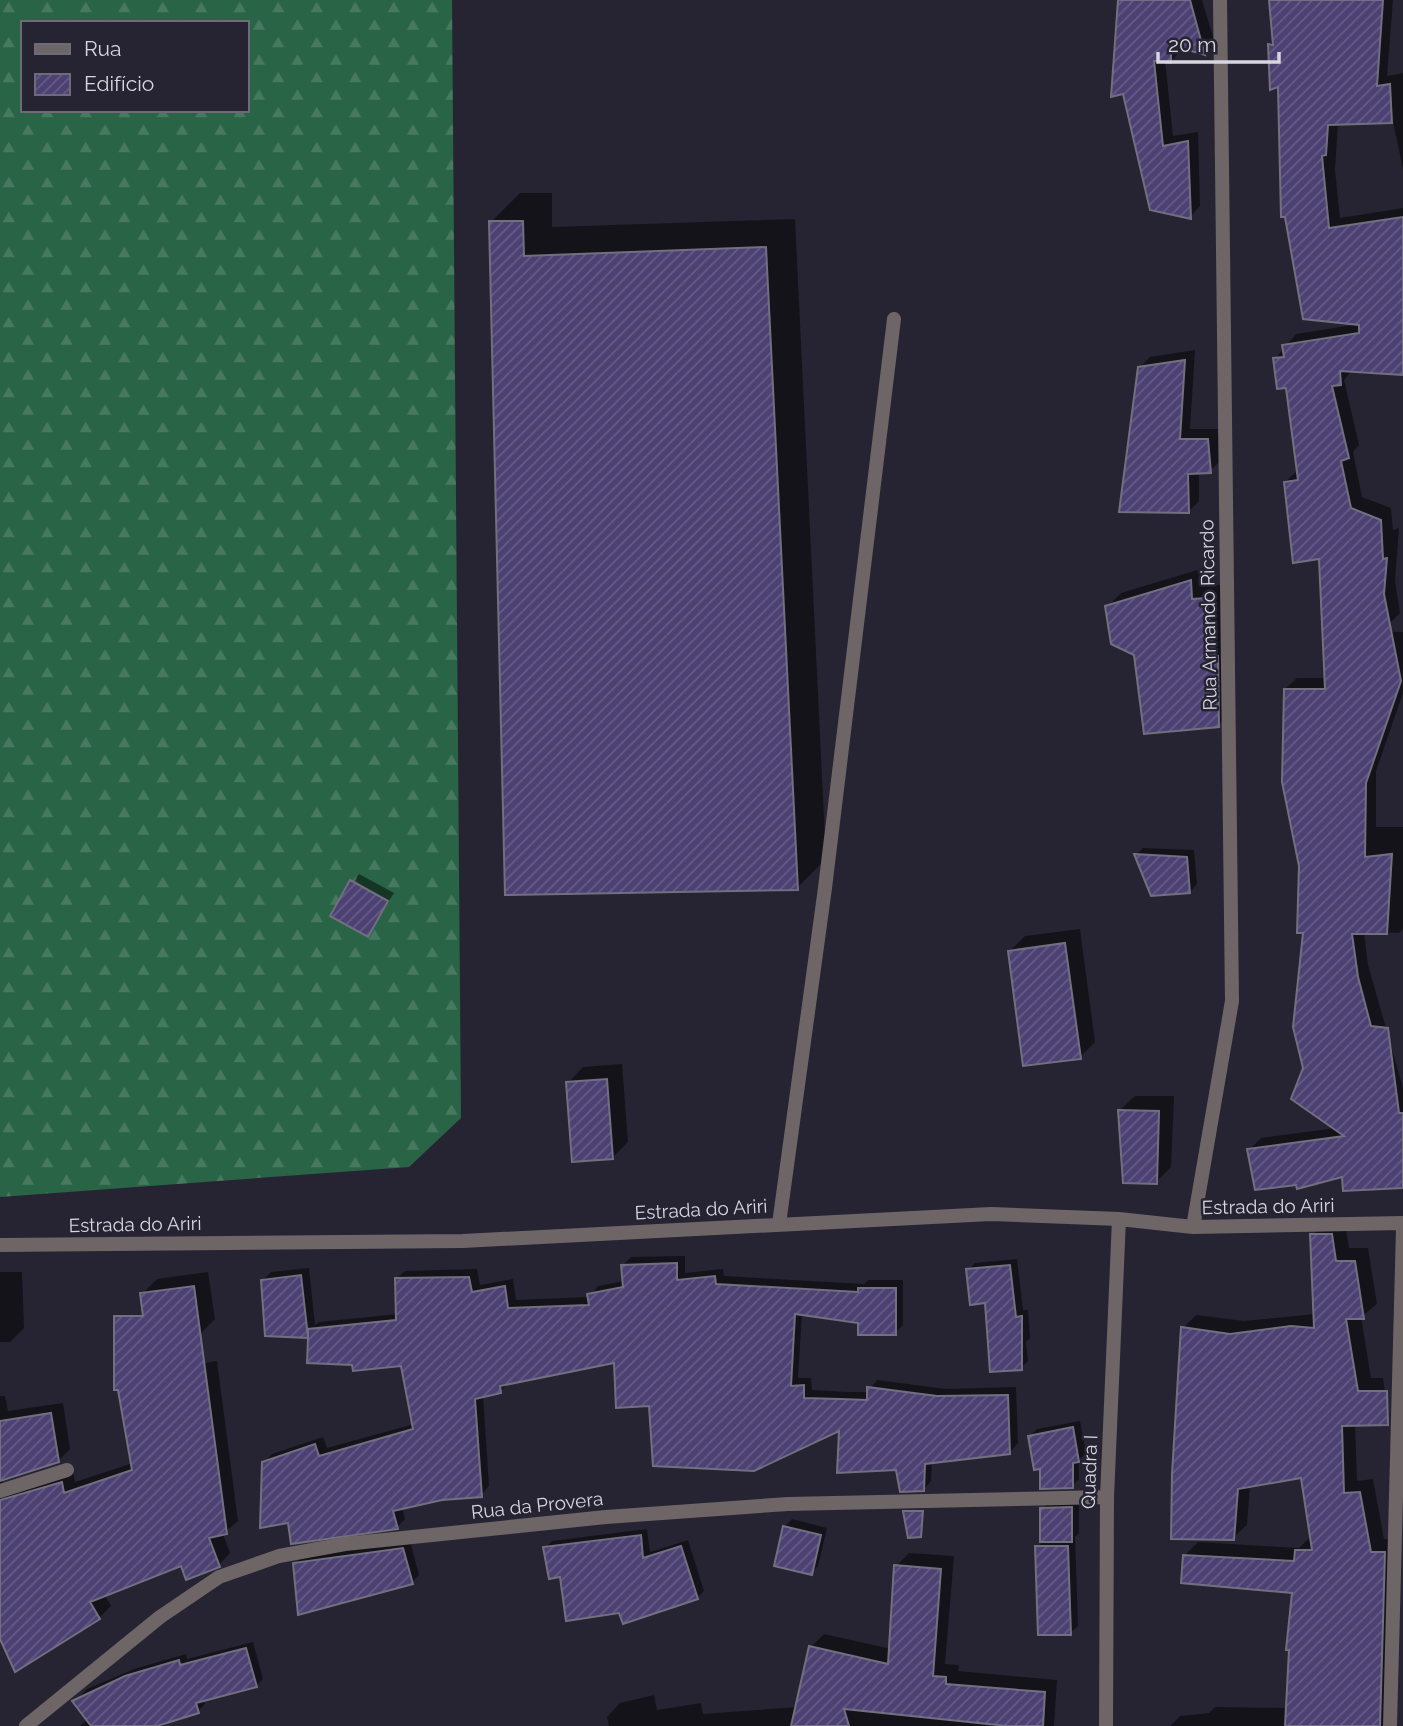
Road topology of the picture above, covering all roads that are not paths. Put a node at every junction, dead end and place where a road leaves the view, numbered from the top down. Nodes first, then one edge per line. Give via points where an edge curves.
1 (1220, 0) edge
2 (894, 319) dead end
3 (1119, 1219) junction
4 (779, 1224) junction
5 (1403, 1226) edge
6 (1194, 1227) junction
7 (0, 1245) edge
8 (67, 1470) dead end
9 (0, 1491) edge
10 (1107, 1497) junction
11 (26, 1726) edge
12 (1106, 1726) edge
13 (1390, 1726) edge

1 - 6 street, Rua Armando Ricardo via 1232,1001
2 - 4 street
3 - 4 street, Estrada do Ariri via 991,1214
3 - 6 street, Estrada do Ariri
3 - 10 street, Quadra I
4 - 7 street, Estrada do Ariri via 463,1241
5 - 6 street, Estrada do Ariri
5 - 13 street
8 - 9 street
10 - 11 street, Rua da Provera via 749,1507 606,1517 345,1544 279,1556 219,1577 169,1610
10 - 12 street, Quadra I

